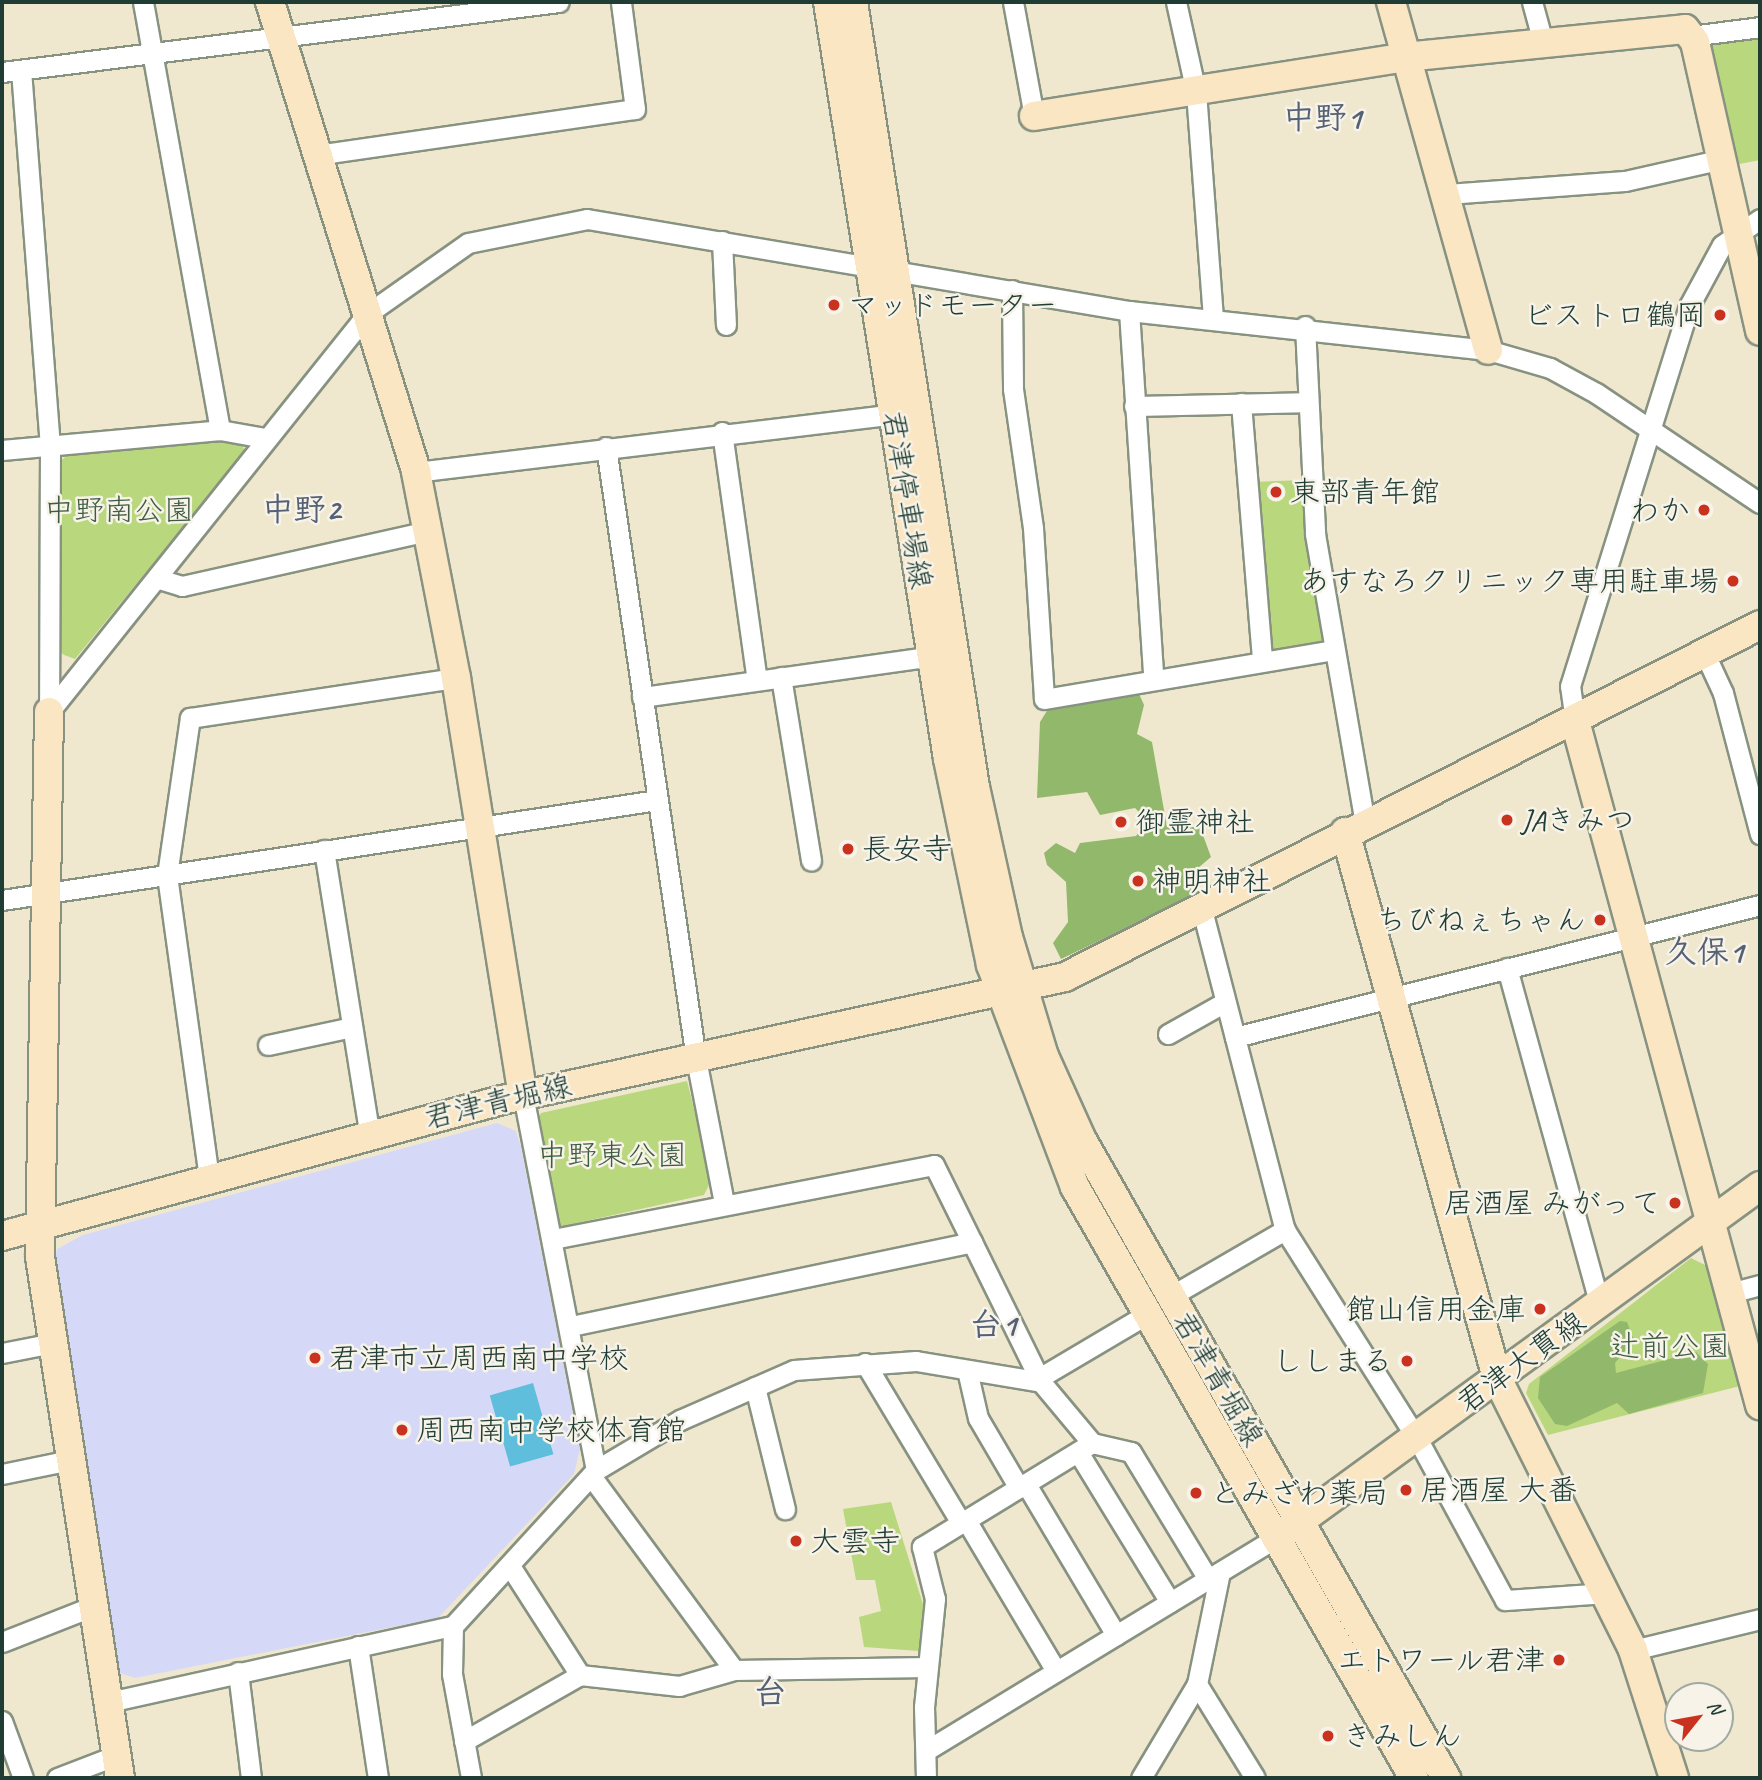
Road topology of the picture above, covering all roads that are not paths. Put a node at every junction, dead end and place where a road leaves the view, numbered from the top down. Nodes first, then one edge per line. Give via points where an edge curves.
1 (143, 2) edge
2 (270, 2) edge
3 (559, 2) edge
4 (621, 2) edge
5 (828, 2) edge
6 (853, 2) edge
7 (1013, 2) edge
8 (1176, 2) edge
9 (1391, 2) edge
10 (1532, 2) edge
11 (432, 10) edge
12 (1760, 27) edge
13 (278, 36) junction
14 (1691, 36) junction
15 (1544, 46) junction
16 (152, 54) junction
17 (1405, 57) junction
18 (11, 71) edge
19 (1196, 92) junction
20 (1034, 116) joint
21 (316, 155) junction
22 (1723, 159) junction
23 (1447, 194) junction
24 (1750, 225) edge
25 (722, 241) junction
26 (882, 267) junction
27 (1012, 290) junction
28 (1129, 311) junction
29 (367, 314) junction
30 (1213, 318) junction
31 (726, 326) dead end
32 (1305, 326) junction
33 (1760, 331) edge
34 (1488, 350) junction
35 (1305, 402) junction
36 (1241, 403) junction
37 (1134, 406) junction
38 (894, 414) junction
39 (220, 430) junction
40 (1650, 430) junction
41 (722, 432) junction
42 (265, 438) junction
43 (50, 444) junction
44 (606, 447) junction
45 (2, 450) edge
46 (416, 471) junction
47 (1760, 503) edge
48 (429, 531) junction
49 (159, 579) junction
50 (1760, 625) edge
51 (1334, 650) junction
52 (1705, 654) junction
53 (932, 656) junction
54 (1262, 660) junction
55 (781, 677) junction
56 (1153, 677) junction
57 (456, 678) junction
58 (757, 680) junction
59 (642, 697) junction
60 (49, 712) junction
61 (1575, 721) junction
62 (657, 800) junction
63 (1355, 827) junction
64 (480, 829) junction
65 (1760, 834) edge
66 (324, 850) junction
67 (811, 861) dead end
68 (167, 875) junction
69 (44, 895) junction
70 (2, 900) edge
71 (1760, 905) edge
72 (1201, 906) junction
73 (1636, 938) junction
74 (1507, 968) junction
75 (1013, 992) junction
76 (1390, 995) junction
77 (1225, 1002) junction
78 (352, 1027) junction
79 (1168, 1034) dead end
80 (1235, 1037) junction
81 (268, 1045) dead end
82 (696, 1059) junction
83 (523, 1095) junction
84 (369, 1132) junction
85 (209, 1178) junction
86 (1760, 1186) edge
87 (724, 1203) junction
88 (1711, 1223) junction
89 (39, 1228) junction
90 (1285, 1230) junction
91 (2, 1236) edge
92 (553, 1239) junction
93 (972, 1242) junction
94 (1760, 1285) edge
95 (1730, 1293) junction
96 (1160, 1305) junction
97 (1600, 1305) junction
98 (571, 1325) junction
99 (52, 1343) junction
100 (2, 1353) edge
101 (865, 1363) junction
102 (967, 1370) junction
103 (1497, 1378) junction
104 (1040, 1380) junction
105 (755, 1387) junction
106 (1760, 1405) edge
107 (1418, 1440) junction
108 (1085, 1448) junction
109 (70, 1460) junction
110 (594, 1473) junction
111 (2, 1474) edge
112 (1022, 1486) junction
113 (785, 1508) dead end
114 (963, 1522) junction
115 (1289, 1529) junction
116 (510, 1566) junction
117 (1214, 1575) junction
118 (1604, 1593) junction
119 (1170, 1602) junction
120 (91, 1607) junction
121 (1760, 1619) edge
122 (453, 1626) junction
123 (1116, 1634) junction
124 (2, 1642) edge
125 (358, 1646) junction
126 (1633, 1650) junction
127 (928, 1667) junction
128 (734, 1670) junction
129 (1056, 1671) junction
130 (238, 1672) junction
131 (580, 1675) junction
132 (1197, 1684) junction
133 (109, 1702) junction
134 (2, 1721) edge
135 (464, 1741) junction
136 (927, 1750) junction
137 (119, 1766) edge
138 (23, 1778) edge
139 (57, 1778) edge
140 (251, 1778) edge
141 (378, 1778) edge
142 (471, 1778) edge
143 (926, 1778) edge
144 (1141, 1778) edge
145 (1255, 1778) edge
146 (1414, 1778) edge
147 (1446, 1778) edge
148 (1674, 1778) edge

1 - 16 street
2 - 13 street
3 - 11 street
4 - 21 street via 635,109
5 - 26 street, 君津停車場線
6 - 26 street, 君津停車場線
7 - 20 street
8 - 19 street
9 - 17 street
10 - 15 street
11 - 13 street
12 - 14 street
13 - 16 street
13 - 21 street
14 - 15 street via 1675,28
14 - 22 street
15 - 17 street
16 - 18 street
16 - 39 street
17 - 19 street
17 - 23 street
18 - 43 street
19 - 20 street
19 - 30 street
21 - 29 street
22 - 23 street via 1625,181
22 - 24 street
23 - 34 street
24 - 33 street
24 - 40 street via 1709,263 1689,306
25 - 26 street
25 - 29 street via 587,219 509,230 445,256
25 - 31 street
26 - 27 street
26 - 38 street, 君津停車場線
26 - 75 street, 君津停車場線
27 - 28 street
27 - 56 street via 1013,389 1034,528 1044,699
28 - 30 street
28 - 37 street
29 - 42 street
29 - 46 street
30 - 32 street
32 - 34 street
32 - 35 street
34 - 40 street via 1550,368
35 - 36 street
35 - 51 street via 1315,534
36 - 37 street
36 - 54 street
37 - 56 street
38 - 41 street
38 - 53 street, 君津停車場線
39 - 42 street
39 - 43 street
40 - 47 street
40 - 61 street via 1570,686
41 - 44 street
41 - 58 street
42 - 49 street
43 - 45 street
43 - 60 street
44 - 46 street
44 - 59 street
46 - 48 street
48 - 49 street via 182,586
48 - 57 street
49 - 60 street
50 - 52 street
51 - 54 street
51 - 63 street
52 - 61 street
52 - 65 street via 1723,693
53 - 55 street
53 - 75 street, 君津停車場線 via 968,872
54 - 56 street
55 - 58 street
55 - 67 street
57 - 64 street
57 - 68 street via 190,718
58 - 59 street
59 - 62 street
60 - 69 street
61 - 63 street
61 - 73 street
62 - 64 street
62 - 82 street
63 - 72 street
63 - 76 street
64 - 66 street
64 - 83 street
66 - 68 street
66 - 78 street
68 - 69 street
68 - 85 street
69 - 70 street
69 - 89 street
71 - 73 street
72 - 75 street via 1065,977
72 - 77 street
73 - 74 street
73 - 88 street
74 - 76 street
74 - 97 street
75 - 82 street, 君津青堀線
75 - 96 street, 君津青堀線
76 - 80 street
76 - 103 street
77 - 79 street
77 - 80 street
78 - 81 street
78 - 84 street
80 - 90 street
82 - 83 street, 君津青堀線
82 - 87 street
83 - 84 street, 君津青堀線
83 - 92 street
84 - 85 street, 君津青堀線
85 - 89 street, 君津青堀線
86 - 88 street, 君津大貫線
87 - 92 street
87 - 93 street via 934,1165
88 - 95 street
88 - 97 street, 君津大貫線
89 - 91 street, 君津青堀線
89 - 99 street
90 - 96 street
90 - 107 street
92 - 98 street
93 - 98 street
93 - 104 street
94 - 95 street
95 - 106 street
96 - 104 street
96 - 115 street, 君津青堀線
97 - 103 street, 君津大貫線
98 - 110 street
99 - 100 street
99 - 109 street
101 - 102 street via 916,1361
101 - 105 street via 794,1370
101 - 114 street
102 - 104 street
102 - 112 street via 978,1419
103 - 107 street, 君津大貫線
103 - 118 street
104 - 108 street
105 - 110 street via 680,1420
105 - 113 street
107 - 115 street, 君津大貫線
107 - 118 street via 1505,1600
108 - 112 street
108 - 117 street via 1131,1452
108 - 119 street
109 - 111 street
109 - 120 street
110 - 116 street
110 - 128 street
112 - 114 street
112 - 123 street
114 - 127 street via 922,1547 935,1599
114 - 129 street
115 - 117 street
115 - 146 street, 君津青堀線
115 - 147 street, 君津青堀線
116 - 122 street
116 - 131 street
117 - 119 street
117 - 132 street
118 - 126 street
119 - 123 street
120 - 124 street
120 - 133 street
121 - 126 street
122 - 125 street
122 - 135 street via 452,1674
123 - 129 street
125 - 130 street
125 - 141 street
126 - 148 street
127 - 128 street
127 - 136 street
128 - 131 street via 679,1686
129 - 136 street
130 - 133 street
130 - 140 street
131 - 135 street
132 - 144 street
132 - 145 street
133 - 137 street
134 - 138 street
135 - 142 street
136 - 143 street
137 - 139 street

